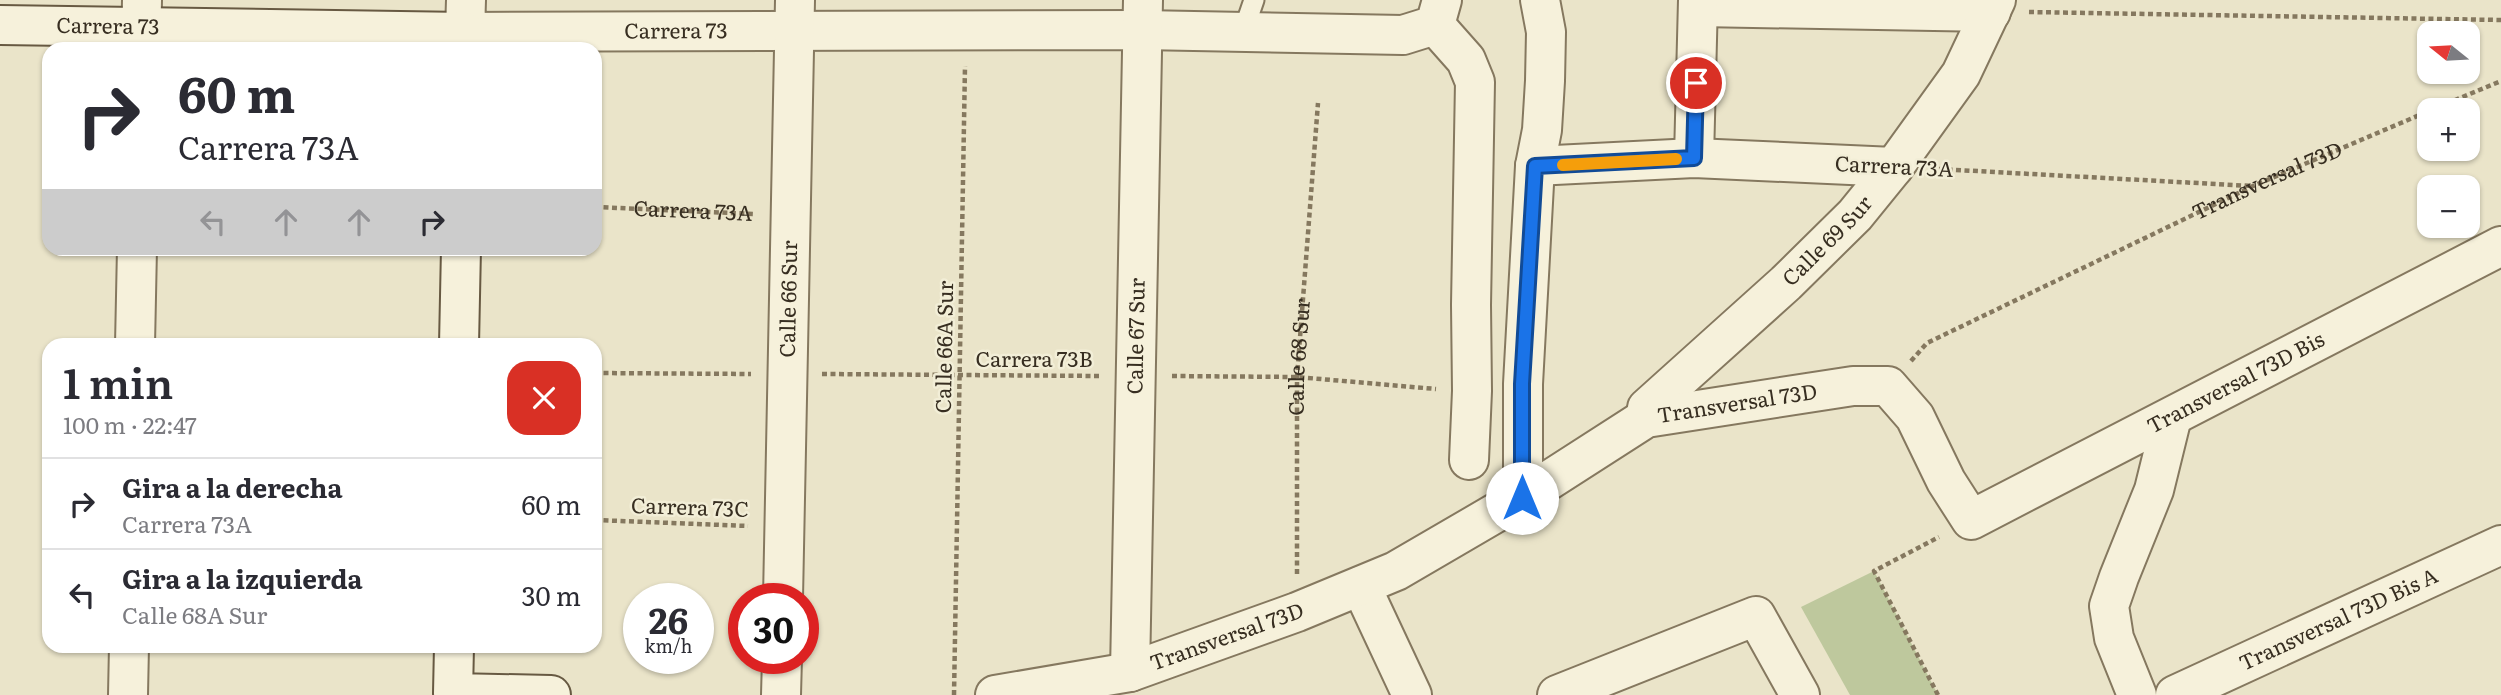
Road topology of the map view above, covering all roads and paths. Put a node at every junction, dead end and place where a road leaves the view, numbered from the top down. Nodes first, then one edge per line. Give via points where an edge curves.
1 (1540, 0) edge
2 (1699, 4) edge
3 (1845, 4) edge
4 (1993, 6) edge
5 (1438, 12) edge
6 (795, 15) edge
7 (1142, 15) edge
8 (1248, 16) edge
9 (2501, 20) edge
10 (0, 25) edge
11 (142, 25) edge
12 (466, 27) edge
13 (966, 30) junction
14 (2501, 81) edge
15 (2461, 98) edge
16 (1318, 103) dead end
17 (2417, 116) edge
18 (1694, 158) junction
19 (1535, 166) junction
20 (1894, 167) junction
21 (2252, 186) junction
22 (602, 207) edge
23 (790, 216) junction
24 (2501, 246) edge
25 (137, 256) edge
26 (461, 256) edge
27 (135, 338) edge
28 (459, 338) edge
29 (602, 373) edge
30 (788, 374) junction
31 (960, 375) junction
32 (1136, 376) junction
33 (1297, 377) junction
34 (1888, 386) junction
35 (1472, 391) junction
36 (2172, 417) junction
37 (1646, 418) junction
38 (1469, 460) dead end
39 (1522, 498) junction
40 (602, 520) edge
41 (1971, 520) junction
42 (783, 527) junction
43 (2501, 545) edge
44 (783, 583) edge
45 (1361, 586) junction
46 (1297, 612) junction
47 (129, 653) edge
48 (454, 653) edge
49 (1130, 672) junction
50 (782, 674) edge
51 (453, 694) edge
52 (128, 695) edge
53 (551, 695) edge
54 (781, 695) edge
55 (954, 695) edge
56 (995, 695) edge
57 (1412, 695) edge
58 (1557, 695) edge
59 (1800, 695) edge
60 (1938, 695) edge
61 (2137, 695) edge
62 (2175, 695) edge

1 - 19 street via 1546,32 1545,81
2 - 3 street
2 - 18 street
3 - 4 street
4 - 9 path
4 - 20 street, Calle 69 Sur via 1961,74
5 - 8 street, Carrera 73 via 1403,35
5 - 35 street via 1475,82
6 - 12 street, Carrera 73
6 - 13 street, Carrera 73
6 - 23 street, Calle 66 Sur
7 - 8 street, Carrera 73
7 - 13 street, Carrera 73
7 - 32 street, Calle 67 Sur
10 - 11 street, Carrera 73
11 - 12 street, Carrera 73
13 - 31 path, Calle 66A Sur
14 - 15 path, Transversal 73D
16 - 33 path, Calle 68 Sur
17 - 21 path, Transversal 73D
18 - 19 street, Carrera 73A
18 - 20 street, Carrera 73A
19 - 39 street via 1522,384
20 - 21 path, Carrera 73A
20 - 37 street, Calle 69 Sur via 1855,215 1786,283 1647,408
21 - 34 path, Transversal 73D via 1927,343
22 - 23 path, Carrera 73A
23 - 30 street, Calle 66 Sur
24 - 36 street, Transversal 73D Bis
25 - 27 street
26 - 28 street
29 - 30 path, Carrera 73B
30 - 31 path, Carrera 73B
30 - 42 street, Calle 66 Sur
31 - 32 path, Carrera 73B
31 - 55 path, Calle 66A Sur
32 - 33 path, Carrera 73B
32 - 49 street, Calle 67 Sur
33 - 35 path, Carrera 73B
33 - 46 path, Calle 68 Sur
34 - 37 street, Transversal 73D via 1853,386
34 - 41 street via 1914,417 1945,481
35 - 38 street
36 - 41 street, Transversal 73D Bis
36 - 61 street via 2154,490 2109,607 2114,638
37 - 39 street, Transversal 73D
39 - 45 street, Transversal 73D via 1396,571
40 - 42 path, Carrera 73C
41 - 60 path via 1874,571
42 - 44 street, Calle 66 Sur
43 - 62 street, Transversal 73D Bis A
45 - 46 street, Transversal 73D
45 - 57 street
46 - 49 street, Transversal 73D
47 - 52 street
48 - 51 street
49 - 56 street, Transversal 73D
50 - 54 street
51 - 53 street
58 - 59 street via 1756,616

